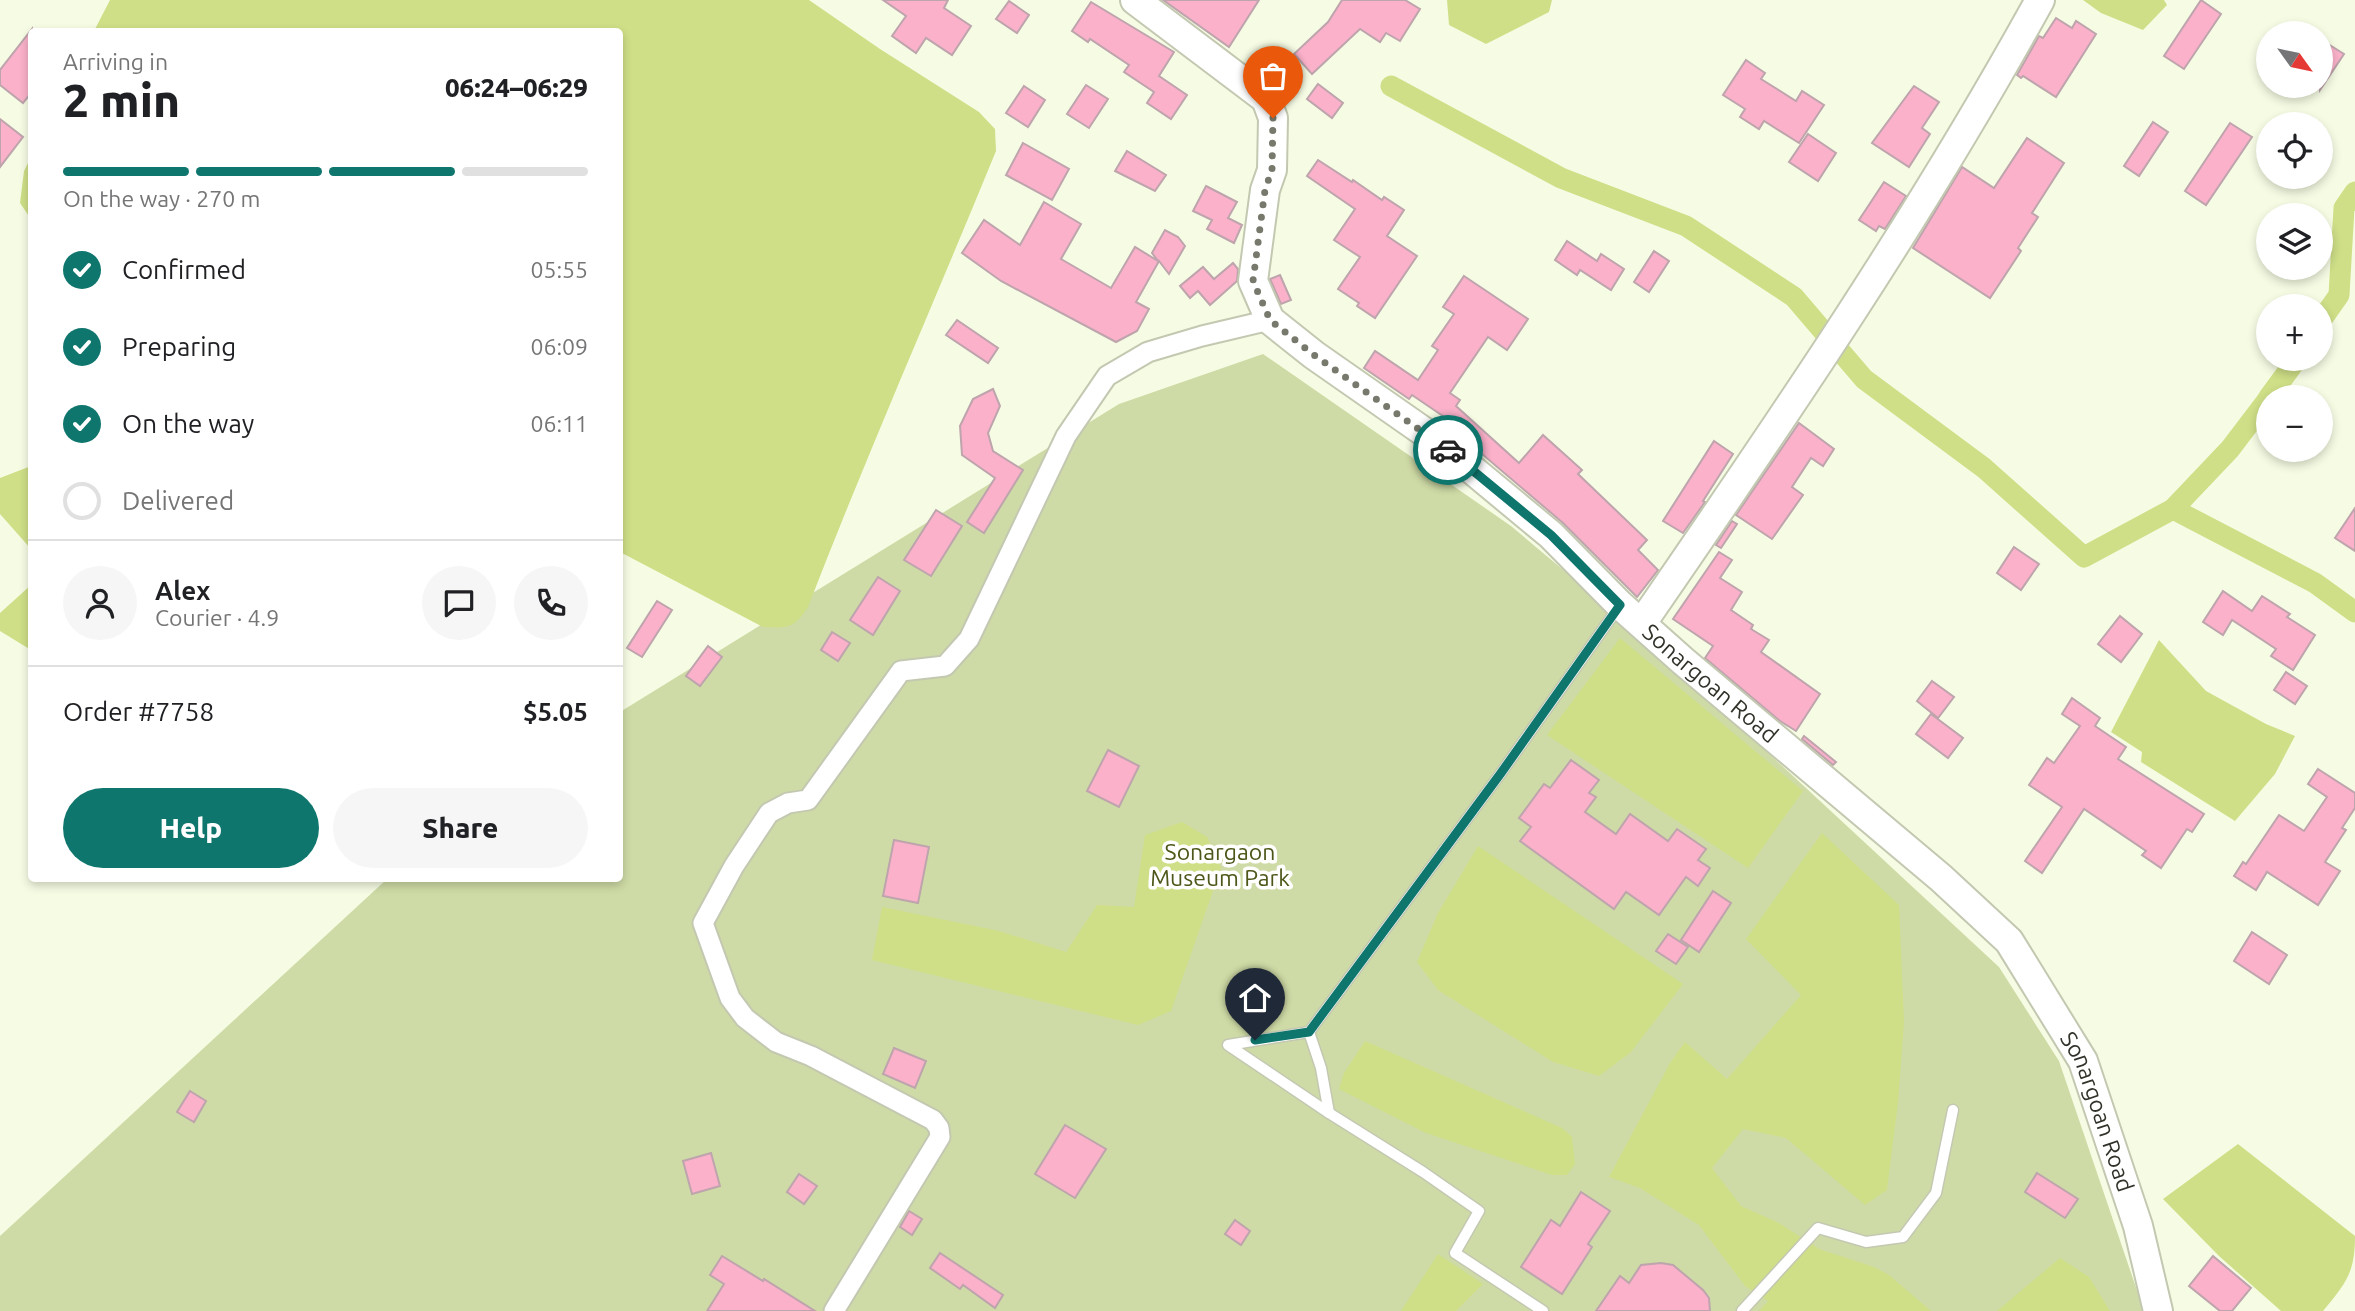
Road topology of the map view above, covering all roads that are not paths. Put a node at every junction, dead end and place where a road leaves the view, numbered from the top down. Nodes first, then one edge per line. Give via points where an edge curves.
1 (1135, 0) edge
2 (2040, 0) edge
3 (1270, 320) junction
4 (1620, 605) junction
5 (1642, 623) junction
6 (1309, 1032) junction
7 (1953, 1110) dead end
8 (1329, 1113) junction
9 (1744, 1307) edge
10 (834, 1311) edge
11 (1543, 1311) edge
12 (2158, 1311) edge

1 - 3 main road, Sonargoan Road via 1266,99 1273,118 1272,170 1265,190 1253,281
2 - 5 main road via 1985,100 1863,296
3 - 4 main road, Sonargoan Road via 1440,443 1551,535
3 - 10 street via 1148,352 1107,376 1066,436 969,639 945,666 901,671 808,800 769,813 703,923 730,998 744,1018 776,1042 933,1120 939,1128 940,1137
4 - 5 main road, Sonargoan Road
4 - 6 lane
5 - 12 main road, Sonargoan Road via 2009,941 2083,1062 2138,1226
6 - 8 lane
6 - 8 lane via 1228,1045
7 - 9 lane via 1936,1193 1903,1237 1866,1242 1818,1228
8 - 11 lane via 1479,1211 1455,1253

